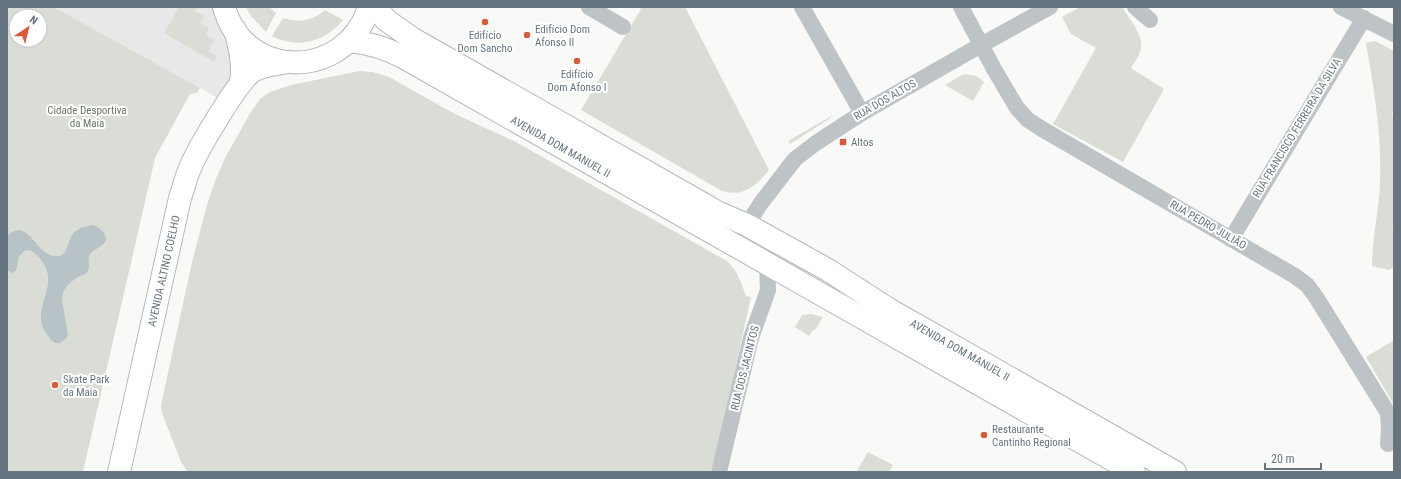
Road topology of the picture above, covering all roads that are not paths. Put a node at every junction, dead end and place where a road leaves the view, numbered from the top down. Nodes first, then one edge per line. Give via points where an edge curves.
1 (224, 7) edge
2 (368, 7) edge
3 (376, 7) edge
4 (589, 7) edge
5 (802, 7) edge
6 (960, 7) edge
7 (1050, 7) edge
8 (1135, 7) edge
9 (1341, 7) edge
10 (1364, 18) junction
11 (1150, 20) dead end
12 (623, 27) dead end
13 (235, 30) junction
14 (1394, 34) edge
15 (350, 41) junction
16 (981, 45) junction
17 (288, 62) junction
18 (241, 83) junction
19 (862, 113) junction
20 (747, 225) junction
21 (1231, 239) junction
22 (767, 263) junction
23 (1388, 444) dead end
24 (119, 472) edge
25 (719, 472) edge
26 (1134, 472) edge
27 (1175, 472) edge

1 - 13 main road
2 - 15 main road via 364,21
3 - 20 main road, AVENIDA DOM MANUEL II via 386,20 413,39 705,205
4 - 12 street
5 - 19 street
6 - 16 street, RUA PEDRO JULIÃO
7 - 16 street, RUA DOS ALTOS
8 - 11 street
9 - 10 street
10 - 14 street
10 - 21 street, RUA FRANCISCO FERREIRA DA SILVA
13 - 17 main road via 246,43 260,53 278,61
13 - 18 main road, AVENIDA ALTINO COELHO via 241,54
15 - 17 main road via 334,53 316,60
15 - 22 main road, AVENIDA DOM MANUEL II via 372,44 392,51
16 - 19 street, RUA DOS ALTOS
16 - 21 street, RUA PEDRO JULIÃO via 1017,108 1028,120
17 - 18 main road, AVENIDA ALTINO COELHO via 261,67
18 - 24 main road, AVENIDA ALTINO COELHO via 196,156 185,182
19 - 20 street, RUA DOS ALTOS via 795,159
20 - 22 street
20 - 27 main road, AVENIDA DOM MANUEL II via 828,270 890,310
21 - 23 street, RUA PEDRO JULIÃO via 1295,276 1312,291 1388,413
22 - 25 street, RUA DOS JACINTOS via 768,290 751,338
22 - 26 main road, AVENIDA DOM MANUEL II

